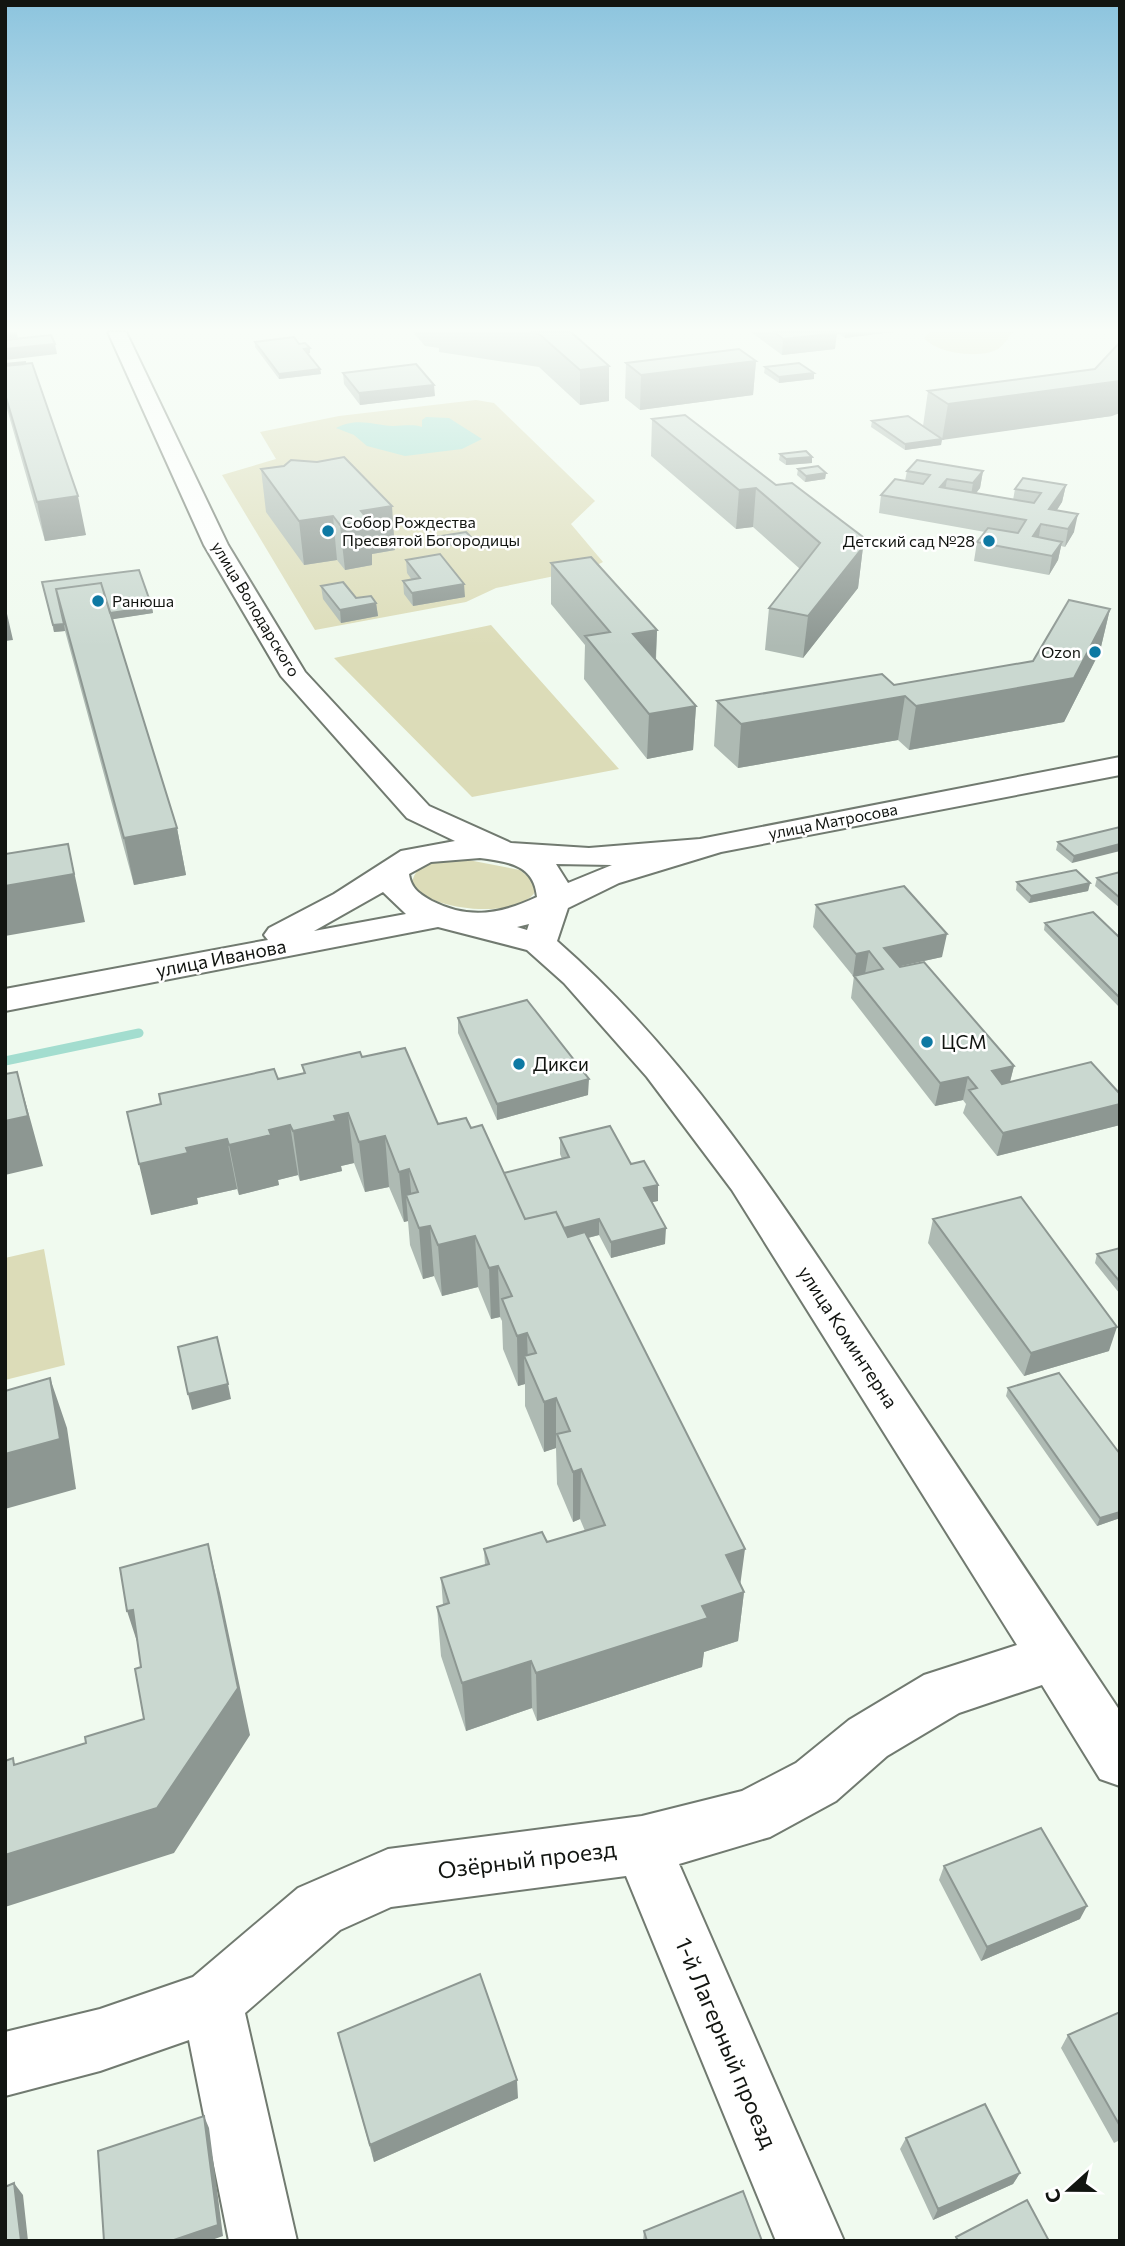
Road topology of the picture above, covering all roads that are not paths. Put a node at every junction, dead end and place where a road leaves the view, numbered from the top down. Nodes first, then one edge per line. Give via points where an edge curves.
1 (166, 437) edge
2 (1120, 766) edge
3 (418, 812) junction
4 (704, 848) junction
5 (505, 852) junction
6 (399, 865) junction
7 (554, 902) junction
8 (449, 921) junction
9 (539, 943) junction
10 (189, 964) junction
11 (5, 1000) edge
12 (1053, 1657) junction
13 (1120, 1760) edge
14 (642, 1845) junction
15 (212, 2001) junction
16 (5, 2064) edge
17 (263, 2241) edge
18 (810, 2241) edge

1 - 3 street, улица Володарского via 216,545 294,676
2 - 4 street, улица Матросова
3 - 5 street
3 - 6 street
4 - 5 street via 589,857
4 - 7 street, улица Матросова via 608,876
5 - 6 street via 438,851
5 - 7 street via 530,860 550,879
6 - 8 street via 393,884 402,897
6 - 10 street via 288,933
7 - 8 street, улица Иванова via 518,919
7 - 9 street
8 - 9 street
8 - 10 street, улица Иванова
9 - 12 street, улица Коминтерна via 576,976 660,1069 746,1180
10 - 11 street, улица Иванова
12 - 13 street, улица Коминтерна
12 - 14 street, Озёрный проезд via 943,1693 868,1738 816,1782 750,1817
14 - 15 street, Озёрный проезд via 388,1878 319,1909
14 - 18 street, 1-й Лагерный проезд
15 - 16 street, Озёрный проезд via 100,2040
15 - 17 street

